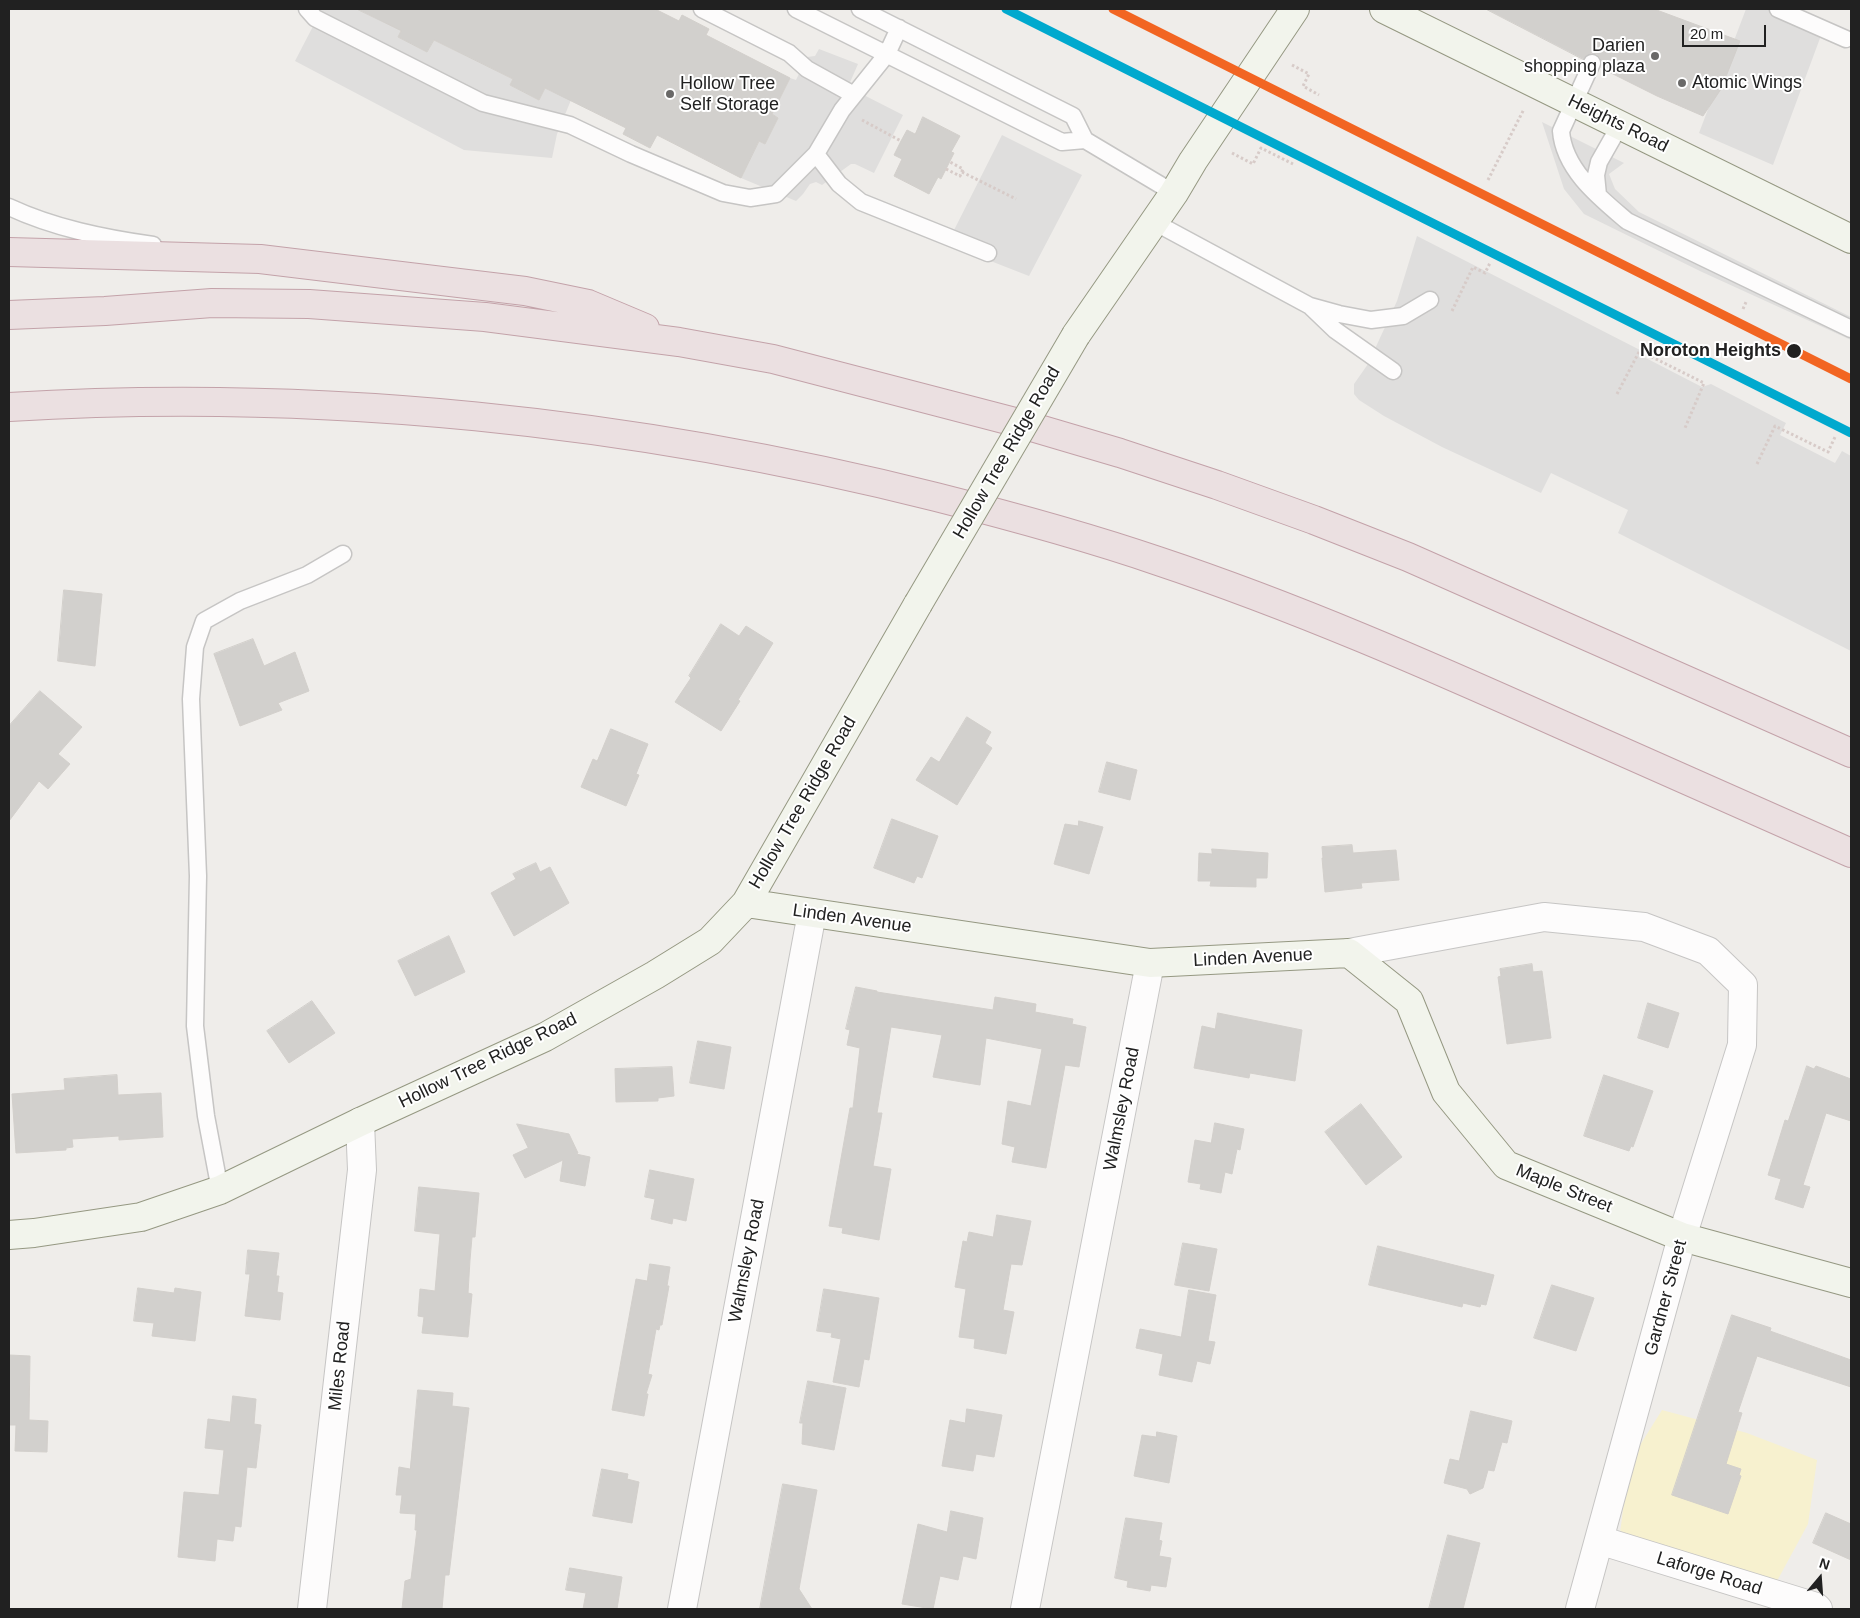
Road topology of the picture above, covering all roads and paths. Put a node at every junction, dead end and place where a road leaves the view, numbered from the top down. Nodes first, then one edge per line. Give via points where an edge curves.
1 (307, 9) edge
2 (702, 9) edge
3 (796, 9) edge
4 (860, 9) edge
5 (1295, 9) edge
6 (1384, 9) edge
7 (1778, 9) edge
8 (899, 28) junction
9 (1846, 39) dead end
10 (887, 54) junction
11 (1288, 62) dead end
12 (1592, 63) dead end
13 (1537, 84) junction
14 (854, 94) junction
15 (1319, 95) dead end
16 (1574, 102) junction
17 (842, 110) junction
18 (1620, 125) junction
19 (1085, 140) junction
20 (901, 141) dead end
21 (816, 154) junction
22 (1232, 154) dead end
23 (950, 162) dead end
24 (1293, 164) dead end
25 (946, 169) dead end
26 (962, 172) junction
27 (1488, 180) dead end
28 (1174, 192) junction
29 (1598, 196) junction
30 (1016, 199) dead end
31 (9, 207) edge
32 (1154, 222) junction
33 (1851, 239) edge
34 (9, 252) edge
35 (988, 253) dead end
36 (260, 259) junction
37 (1490, 263) dead end
38 (1430, 300) dead end
39 (1310, 306) junction
40 (1452, 311) dead end
41 (9, 315) edge
42 (1851, 328) edge
43 (678, 342) junction
44 (1656, 347) dead end
45 (1652, 356) junction
46 (1393, 371) dead end
47 (1617, 394) dead end
48 (9, 407) edge
49 (1685, 428) dead end
50 (1835, 437) dead end
51 (1757, 464) dead end
52 (343, 554) dead end
53 (1851, 752) edge
54 (1851, 853) edge
55 (746, 903) junction
56 (812, 913) junction
57 (1349, 953) junction
58 (1150, 963) junction
59 (1743, 986) joint
60 (360, 1122) junction
61 (220, 1190) junction
62 (9, 1235) edge
63 (1682, 1237) junction
64 (1851, 1283) edge
65 (1599, 1540) junction
66 (312, 1609) edge
67 (682, 1609) edge
68 (1025, 1609) edge
69 (1580, 1609) edge
70 (1818, 1609) edge

1 - 21 lane via 315,18 483,103 570,125 723,193 750,198 776,194
2 - 14 lane via 789,53 807,69
3 - 10 lane
4 - 8 lane
5 - 28 main road, Hollow Tree Ridge Road
6 - 13 main road, Heights Road
7 - 9 lane
8 - 10 lane
8 - 19 lane via 1073,116
10 - 14 lane
10 - 19 lane via 1062,142
11 - 15 path via 1309,74 1302,86
12 - 16 lane
13 - 16 main road, Heights Road
13 - 27 path
14 - 17 lane
16 - 18 main road, Heights Road
16 - 29 lane via 1561,131 1563,144 1574,168
17 - 20 path
17 - 21 lane
18 - 29 lane via 1599,162 1596,175
18 - 33 main road, Heights Road
19 - 28 lane
21 - 35 lane via 839,184 861,202
22 - 24 path via 1253,164 1261,148
23 - 26 path via 964,169
25 - 26 path via 960,176
26 - 30 path
28 - 32 main road, Hollow Tree Ridge Road
29 - 42 lane via 1628,221
31 - 36 lane via 60,226 120,240
32 - 39 lane
32 - 55 main road, Hollow Tree Ridge Road, bridge via 1076,335
34 - 36 highway
36 - 43 highway via 525,291 588,304
37 - 40 path via 1485,273 1474,267
38 - 39 lane via 1402,316 1371,320
39 - 46 lane via 1335,330
41 - 43 highway via 212,303 309,304 486,317
43 - 53 highway via 773,359 1015,422 1217,485 1417,561
44 - 45 path
45 - 47 path via 1640,350
45 - 49 path via 1704,383
48 - 54 highway via 154,402 357,406 662,439 863,479 1059,530 1262,598 1442,671
50 - 51 path via 1828,452 1775,426
52 - 61 lane via 307,575 240,601 204,621 195,647 191,699 198,876 195,1026 206,1116
55 - 56 main road, Linden Avenue
55 - 60 main road, Hollow Tree Ridge Road via 710,941 655,975 545,1037
56 - 58 main road, Linden Avenue
56 - 67 street, Walmsley Road
57 - 58 main road, Linden Avenue
57 - 59 street, Linden Avenue via 1544,917 1644,927 1708,952
57 - 63 main road, Maple Street via 1409,1001 1446,1092 1506,1165
58 - 68 street, Walmsley Road
59 - 63 street, Gardner Street via 1742,1045
60 - 61 main road, Hollow Tree Ridge Road
60 - 66 street, Miles Road via 362,1170
61 - 62 main road, Hollow Tree Ridge Road via 141,1217
63 - 64 main road, Maple Street
63 - 65 street, Gardner Street
65 - 69 street, Gardner Street
65 - 70 street, Laforge Road

